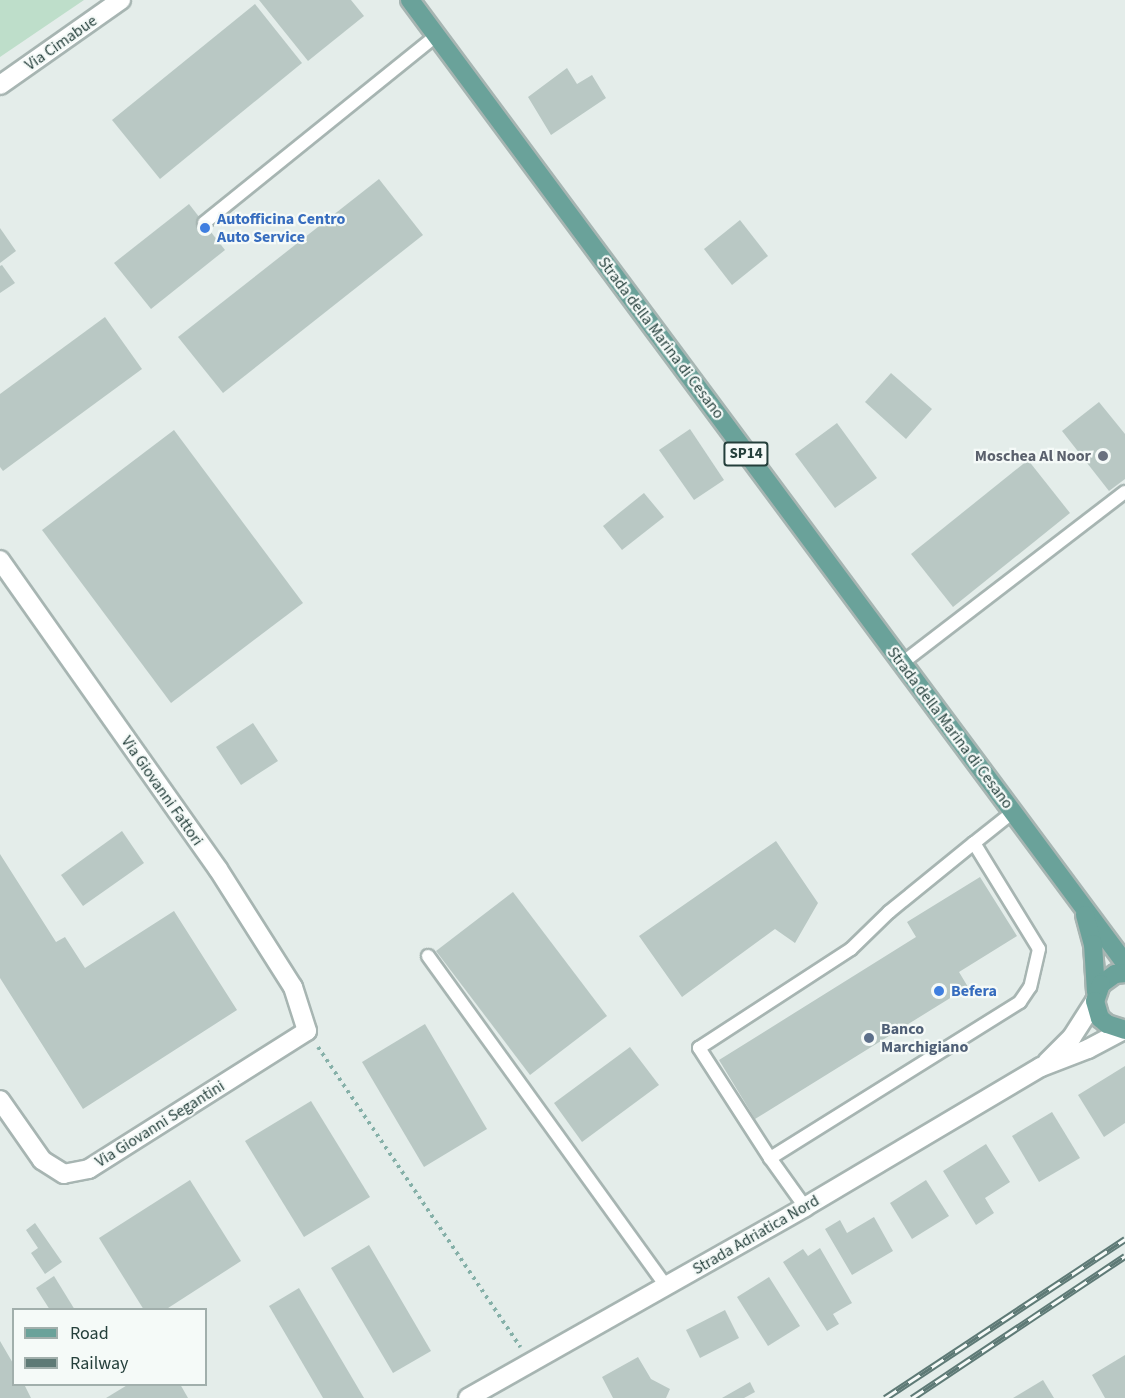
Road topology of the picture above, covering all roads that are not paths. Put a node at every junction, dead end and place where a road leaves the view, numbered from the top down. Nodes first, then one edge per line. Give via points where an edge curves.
1 (121, 0) edge
2 (410, 0) edge
3 (436, 36) junction
4 (0, 85) edge
5 (204, 223) dead end
6 (1125, 492) edge
7 (0, 560) edge
8 (902, 663) junction
9 (1013, 812) junction
10 (974, 843) junction
11 (1083, 908) junction
12 (428, 956) dead end
13 (1125, 963) edge
14 (1125, 973) edge
15 (1096, 997) junction
16 (1124, 1030) edge
17 (307, 1031) joint
18 (1041, 1067) junction
19 (0, 1100) edge
20 (770, 1158) junction
21 (805, 1207) junction
22 (666, 1286) junction
23 (468, 1398) edge

1 - 4 street, Via Cimabue
2 - 3 main road, Strada della Marina di Cesano / SP14
3 - 5 lane
3 - 8 main road, Strada della Marina di Cesano / SP14
6 - 8 lane
7 - 17 street, Via Giovanni Fattori via 218,869 293,987
8 - 9 main road, Strada della Marina di Cesano / SP14
9 - 10 lane
9 - 11 main road, Strada della Marina di Cesano / SP14
10 - 20 lane via 889,912 851,949 699,1048
10 - 20 lane via 1039,949 1030,987 1020,1002
11 - 13 main road, Strada della Marina di Cesano / SP14
11 - 15 main road, Strada della Marina di Cesano / SP14 via 1093,944
12 - 22 lane
14 - 15 main road, Strada Adriatica Nord via 1107,978
15 - 16 main road, Strada Adriatica Nord via 1100,1018 1114,1029
15 - 18 street, Strada Adriatica Nord via 1072,1037
16 - 18 street, Strada Adriatica Nord
17 - 19 street, Via Giovanni Segantini via 89,1169 64,1174 42,1160
18 - 21 street, Strada Adriatica Nord
20 - 21 lane
21 - 22 street, Strada Adriatica Nord
22 - 23 street, Strada Adriatica Nord

